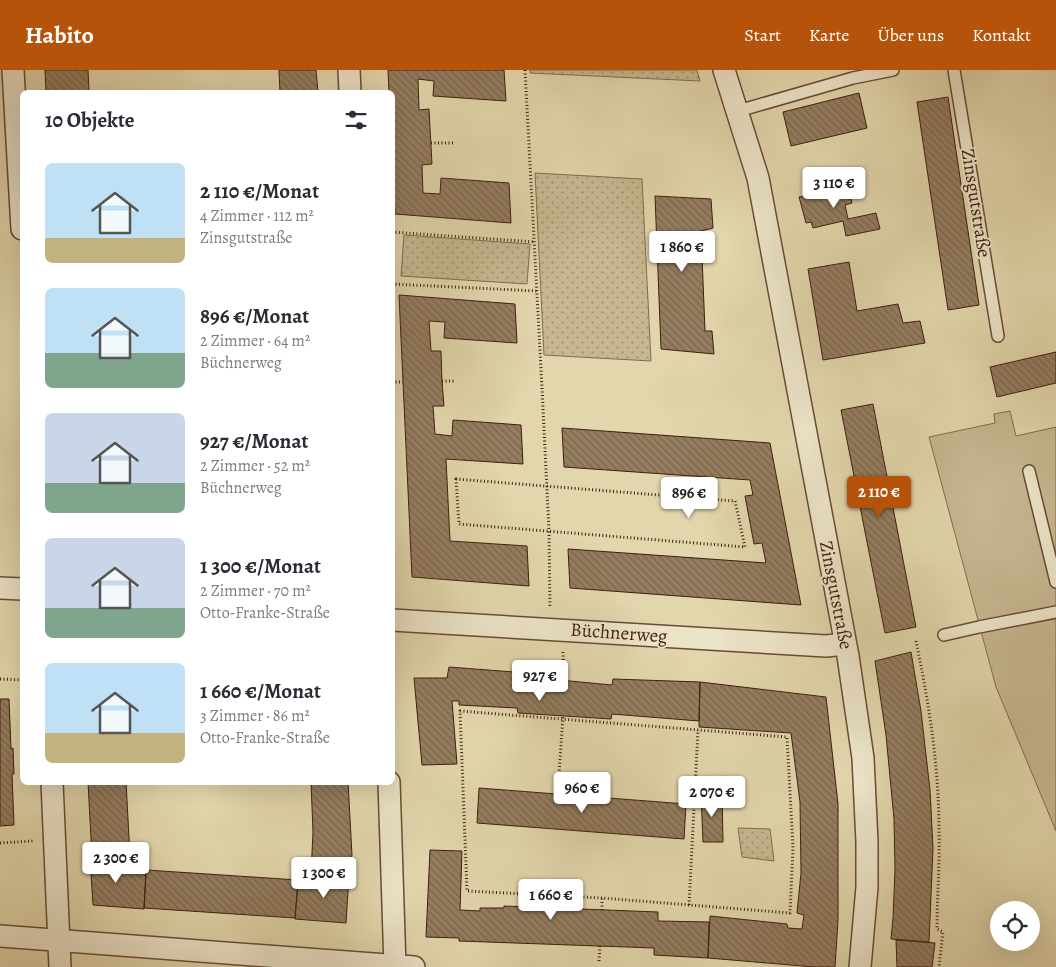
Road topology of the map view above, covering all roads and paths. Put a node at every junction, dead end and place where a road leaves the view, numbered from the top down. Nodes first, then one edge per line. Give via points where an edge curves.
1 (13, 70) edge
2 (349, 70) edge
3 (525, 70) edge
4 (724, 70) edge
5 (893, 70) edge
6 (954, 70) edge
7 (852, 74) edge
8 (350, 90) edge
9 (738, 111) junction
10 (431, 143) dead end
11 (453, 143) dead end
12 (20, 194) edge
13 (395, 232) edge
14 (535, 242) junction
15 (395, 284) edge
16 (538, 291) junction
17 (998, 336) dead end
18 (442, 381) dead end
19 (395, 382) edge
20 (403, 382) dead end
21 (456, 382) dead end
22 (1029, 471) dead end
23 (546, 487) junction
24 (549, 531) junction
25 (1056, 582) edge
26 (0, 588) edge
27 (20, 590) edge
28 (550, 608) dead end
29 (1056, 612) edge
30 (395, 620) edge
31 (944, 635) dead end
32 (916, 641) dead end
33 (845, 644) junction
34 (563, 652) dead end
35 (0, 679) edge
36 (20, 680) edge
37 (564, 680) dead end
38 (563, 718) junction
39 (698, 730) junction
40 (559, 774) dead end
41 (52, 785) edge
42 (389, 785) edge
43 (33, 841) dead end
44 (0, 842) edge
45 (602, 898) junction
46 (690, 905) junction
47 (602, 910) dead end
48 (0, 936) edge
49 (59, 940) junction
50 (600, 946) dead end
51 (599, 961) dead end
52 (60, 967) edge
53 (401, 967) edge
54 (860, 967) edge
55 (939, 967) edge

1 - 12 street
2 - 8 street
3 - 14 path
4 - 9 street, Zinsgutstraße
5 - 7 lane
6 - 17 lane, Zinsgutstraße
7 - 9 lane
9 - 33 street, Zinsgutstraße via 758,178
10 - 11 path
13 - 14 path
14 - 16 path
15 - 16 path
16 - 23 path
18 - 21 path
19 - 20 path
22 - 25 lane
23 - 24 path
23 - 24 path via 456,479 459,524
23 - 24 path via 735,500 745,547
24 - 28 path
26 - 27 street
29 - 31 lane
30 - 33 street, Büchnerweg via 826,646
32 - 55 path via 936,776 939,830 936,929 943,932
33 - 54 street, Zinsgutstraße via 863,758 867,842 867,887
34 - 37 path
35 - 36 path
38 - 39 path
38 - 40 path
38 - 45 path via 460,711 468,891
39 - 46 path
39 - 46 path via 788,737 793,848 790,913
41 - 49 street
42 - 53 street
43 - 44 path
45 - 46 path
45 - 47 path
48 - 49 street
49 - 52 street
49 - 53 street
50 - 51 path

